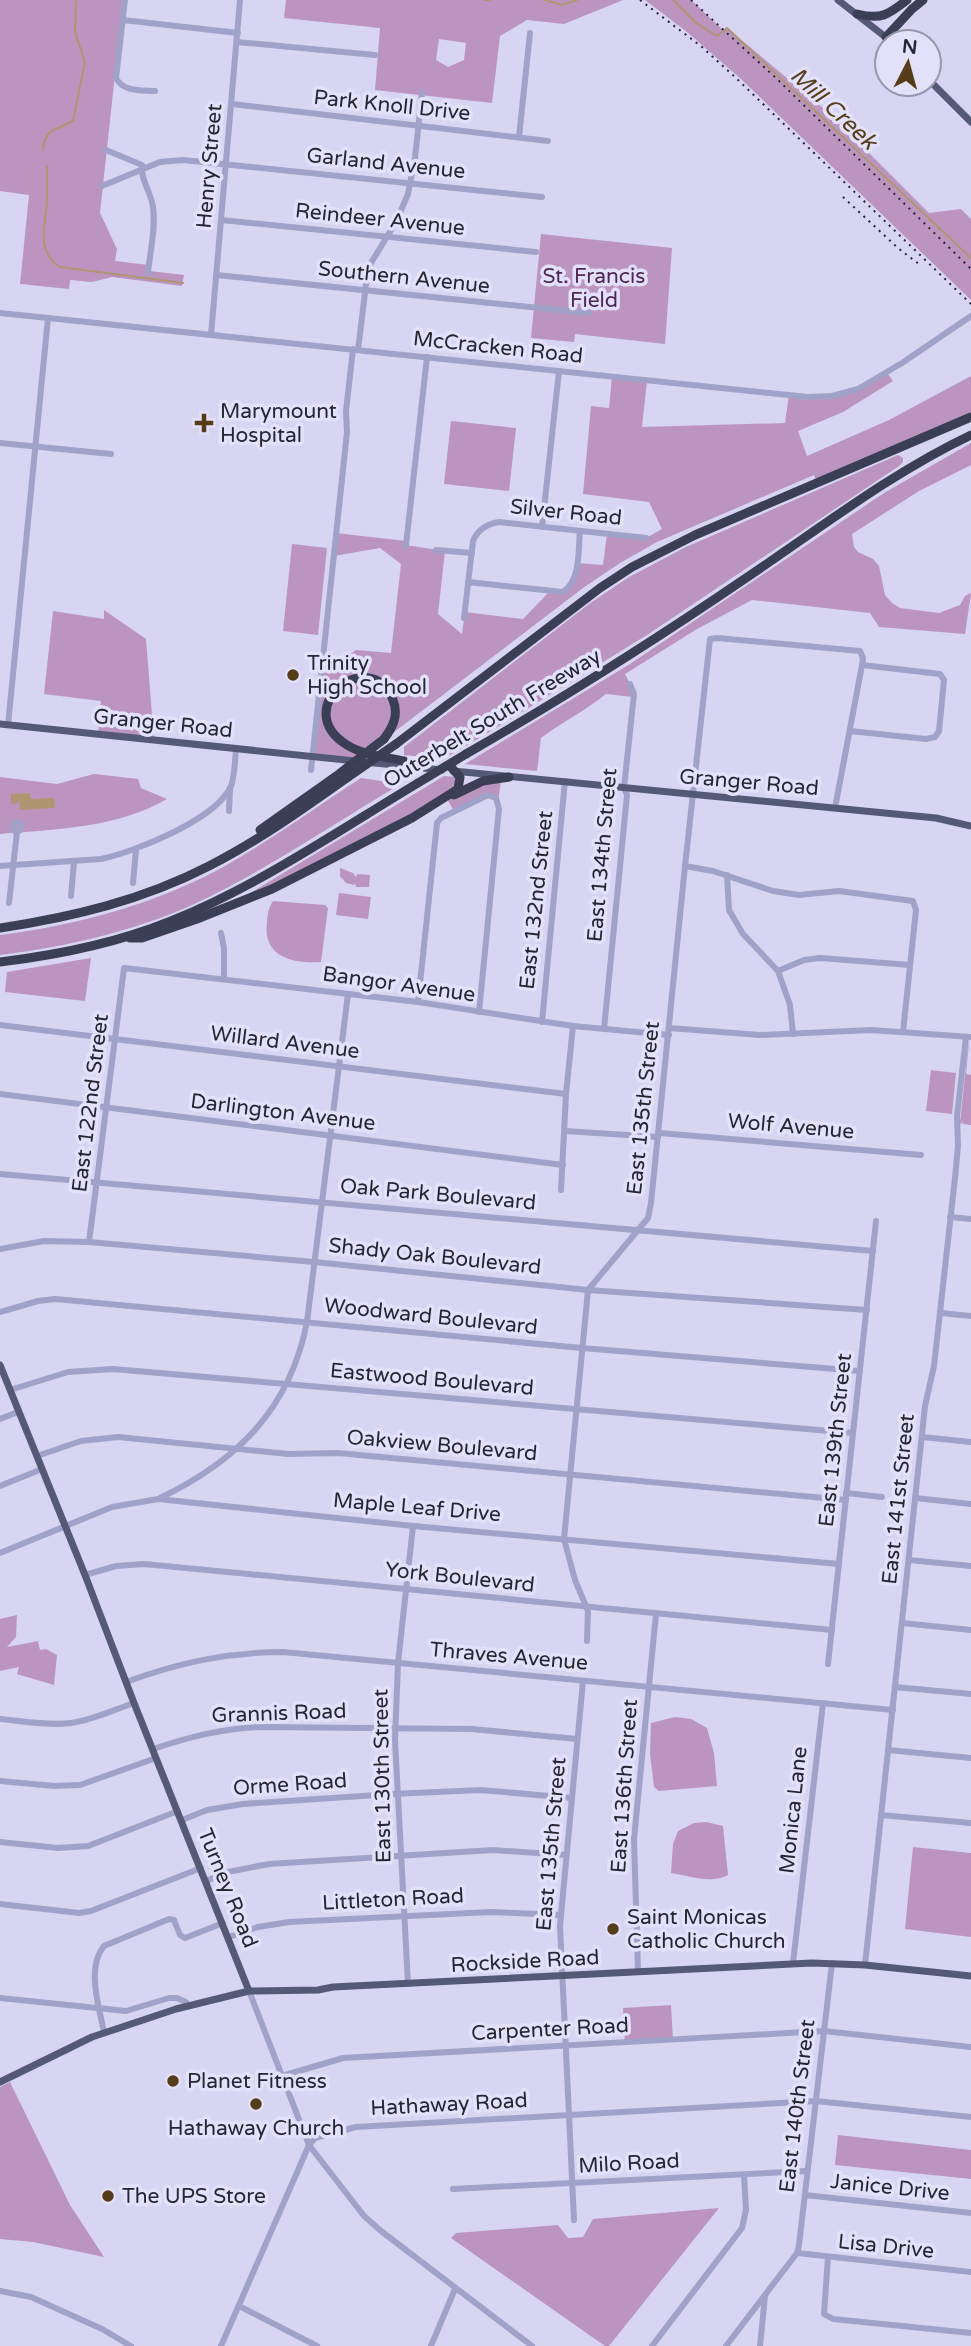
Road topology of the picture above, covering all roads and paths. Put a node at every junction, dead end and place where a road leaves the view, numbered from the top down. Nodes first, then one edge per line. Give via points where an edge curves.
1 (125, 0) edge
2 (240, 0) edge
3 (851, 0) edge
4 (908, 0) edge
5 (923, 0) edge
6 (840, 2) edge
7 (857, 14) junction
8 (123, 20) junction
9 (874, 28) edge
10 (892, 28) edge
11 (898, 28) edge
12 (238, 33) junction
13 (530, 33) dead end
14 (237, 42) junction
15 (375, 55) dead end
16 (155, 91) dead end
17 (422, 93) dead end
18 (943, 93) edge
19 (232, 104) junction
20 (971, 122) edge
21 (419, 126) junction
22 (519, 137) junction
23 (548, 141) dead end
24 (106, 150) dead end
25 (227, 164) junction
26 (142, 168) junction
27 (409, 183) junction
28 (102, 186) dead end
29 (542, 197) dead end
30 (221, 220) junction
31 (387, 237) junction
32 (536, 252) dead end
33 (148, 273) dead end
34 (216, 275) junction
35 (364, 290) junction
36 (0, 313) edge
37 (589, 313) dead end
38 (971, 316) edge
39 (48, 318) junction
40 (211, 335) junction
41 (355, 349) junction
42 (427, 357) junction
43 (558, 372) junction
44 (971, 416) edge
45 (971, 435) edge
46 (0, 443) edge
47 (35, 447) junction
48 (111, 454) dead end
49 (542, 527) junction
50 (580, 531) junction
51 (646, 538) dead end
52 (406, 545) dead end
53 (436, 550) dead end
54 (472, 553) junction
55 (468, 582) junction
56 (464, 618) dead end
57 (862, 665) junction
58 (630, 684) dead end
59 (4, 724) edge
60 (850, 731) junction
61 (236, 748) junction
62 (313, 756) junction
63 (323, 757) junction
64 (404, 761) junction
65 (312, 769) dead end
66 (453, 769) junction
67 (509, 777) junction
68 (523, 777) junction
69 (565, 781) junction
70 (230, 787) junction
71 (624, 788) junction
72 (692, 795) junction
73 (431, 807) junction
74 (835, 808) junction
75 (229, 811) dead end
76 (971, 826) edge
77 (17, 832) dead end
78 (136, 850) junction
79 (226, 857) junction
80 (74, 862) junction
81 (14, 865) junction
82 (0, 866) edge
83 (685, 866) junction
84 (727, 875) junction
85 (133, 883) dead end
86 (71, 895) dead end
87 (9, 903) dead end
88 (0, 928) edge
89 (221, 933) dead end
90 (115, 940) junction
91 (0, 962) edge
92 (910, 965) junction
93 (124, 968) joint
94 (778, 971) junction
95 (224, 979) junction
96 (348, 994) junction
97 (418, 1002) junction
98 (479, 1012) junction
99 (542, 1021) junction
100 (0, 1025) edge
101 (573, 1026) junction
102 (604, 1029) junction
103 (669, 1032) junction
104 (903, 1032) junction
105 (793, 1034) junction
106 (968, 1037) edge
107 (116, 1040) junction
108 (339, 1067) junction
109 (0, 1094) edge
110 (566, 1094) junction
111 (107, 1107) junction
112 (565, 1131) junction
113 (659, 1135) junction
114 (331, 1136) junction
115 (921, 1155) dead end
116 (562, 1165) junction
117 (0, 1174) edge
118 (98, 1181) junction
119 (561, 1190) dead end
120 (322, 1201) junction
121 (950, 1217) junction
122 (971, 1219) edge
123 (876, 1221) dead end
124 (638, 1230) junction
125 (89, 1242) junction
126 (0, 1249) edge
127 (873, 1251) junction
128 (314, 1262) junction
129 (588, 1290) junction
130 (867, 1310) junction
131 (0, 1312) edge
132 (940, 1313) junction
133 (971, 1316) edge
134 (307, 1322) junction
135 (582, 1348) junction
136 (0, 1365) edge
137 (860, 1371) junction
138 (286, 1384) junction
139 (10, 1390) junction
140 (576, 1408) junction
141 (18, 1412) junction
142 (0, 1419) edge
143 (853, 1433) junction
144 (922, 1437) junction
145 (971, 1442) edge
146 (239, 1448) junction
147 (37, 1456) junction
148 (42, 1469) junction
149 (570, 1475) junction
150 (0, 1486) edge
151 (846, 1497) junction
152 (882, 1497) dead end
153 (915, 1498) junction
154 (158, 1499) junction
155 (971, 1504) edge
156 (65, 1525) junction
157 (413, 1526) junction
158 (564, 1539) junction
159 (0, 1553) edge
160 (909, 1560) junction
161 (839, 1563) junction
162 (971, 1566) edge
163 (85, 1575) junction
164 (406, 1589) junction
165 (587, 1607) junction
166 (656, 1614) junction
167 (902, 1623) junction
168 (832, 1630) junction
169 (971, 1630) edge
170 (587, 1641) dead end
171 (398, 1663) junction
172 (828, 1664) dead end
173 (583, 1681) junction
174 (126, 1682) junction
175 (649, 1686) junction
176 (895, 1687) junction
177 (971, 1694) edge
178 (134, 1703) junction
179 (823, 1703) junction
180 (893, 1710) junction
181 (0, 1718) edge
182 (395, 1728) junction
183 (577, 1739) junction
184 (153, 1749) junction
185 (888, 1750) junction
186 (156, 1758) junction
187 (971, 1758) edge
188 (0, 1781) edge
189 (397, 1794) junction
190 (572, 1798) junction
191 (178, 1811) junction
192 (881, 1815) junction
193 (182, 1820) junction
194 (971, 1823) edge
195 (0, 1842) edge
196 (566, 1855) junction
197 (400, 1856) junction
198 (201, 1868) junction
199 (206, 1881) junction
200 (0, 1904) edge
201 (561, 1915) junction
202 (403, 1916) junction
203 (223, 1923) junction
204 (229, 1937) junction
205 (793, 1963) junction
206 (832, 1963) junction
207 (864, 1965) junction
208 (638, 1972) junction
209 (971, 1976) edge
210 (563, 1977) junction
211 (408, 1984) junction
212 (249, 1992) junction
213 (0, 1997) edge
214 (187, 2006) junction
215 (99, 2008) junction
216 (824, 2031) junction
217 (104, 2032) junction
218 (566, 2045) junction
219 (971, 2047) edge
220 (282, 2076) junction
221 (0, 2081) edge
222 (816, 2101) junction
223 (570, 2114) junction
224 (971, 2117) edge
225 (309, 2145) junction
226 (807, 2171) junction
227 (744, 2175) junction
228 (573, 2184) junction
229 (453, 2189) dead end
230 (805, 2195) junction
231 (971, 2213) edge
232 (574, 2220) dead end
233 (797, 2253) junction
234 (828, 2257) junction
235 (971, 2272) edge
236 (455, 2289) junction
237 (0, 2291) edge
238 (765, 2294) junction
239 (239, 2306) junction
240 (971, 2333) edge
241 (131, 2346) edge
242 (221, 2346) edge
243 (317, 2346) edge
244 (431, 2346) edge
245 (531, 2346) edge
246 (652, 2346) edge
247 (726, 2346) edge
248 (760, 2346) edge

1 - 8 street
2 - 12 street, Henry Street
3 - 6 street
4 - 7 highway via 881,17
4 - 10 highway
5 - 11 highway
6 - 7 main road
7 - 9 main road
8 - 12 street
8 - 16 street via 119,85
12 - 14 street, Henry Street
13 - 22 street
14 - 15 street
14 - 19 street, Henry Street
17 - 21 street
18 - 20 main road
19 - 21 street, Park Knoll Drive
19 - 25 street, Henry Street
21 - 22 street, Park Knoll Drive
21 - 27 street
22 - 23 street, Park Knoll Drive
24 - 26 street
25 - 26 street, Garland Avenue via 183,160
25 - 27 street, Garland Avenue
25 - 30 street, Henry Street
26 - 28 street, Garland Avenue
26 - 33 street via 153,206
27 - 29 street, Garland Avenue
27 - 31 street via 403,208
30 - 31 street, Reindeer Avenue
30 - 34 street, Henry Street
31 - 32 street, Reindeer Avenue
31 - 35 street via 369,268
34 - 35 street, Southern Avenue
34 - 40 street, Henry Street
35 - 37 street, Southern Avenue
35 - 41 street
36 - 39 street, McCracken Road
38 - 43 street, McCracken Road via 883,375 832,396
39 - 40 street, McCracken Road
39 - 47 street
40 - 41 street, McCracken Road
41 - 42 street, McCracken Road
41 - 62 street
42 - 43 street, McCracken Road
42 - 52 street
43 - 49 street
44 - 79 highway, Outerbelt South Freeway, bridge via 695,535 632,567 396,744
45 - 90 highway, Outerbelt South Freeway, bridge via 901,474 560,700 214,902
46 - 47 street
47 - 48 street
47 - 59 street
49 - 50 street, Silver Road
49 - 54 street, Silver Road via 499,522 477,533
50 - 51 street, Silver Road
50 - 55 street via 575,579 563,592
53 - 54 street
54 - 55 street
55 - 56 street
57 - 60 street
57 - 60 street via 940,674 944,680 939,731 926,739
57 - 72 street, East 135th Street via 860,651 713,637
58 - 71 street, East 134th Street via 634,694
59 - 61 main road, Granger Road
60 - 74 street
61 - 62 main road, Granger Road
61 - 70 street
62 - 63 main road, Granger Road
62 - 65 street
63 - 64 main road, Granger Road
63 - 66 main road, Granger Road
64 - 66 main road, Granger Road
64 - 79 highway, bridge via 354,748 334,734 327,705 341,684 352,679 376,681 394,703 393,727 384,739 335,777
66 - 67 main road, Granger Road
66 - 68 main road, Granger Road
66 - 73 highway via 460,780 458,789
67 - 68 main road, Granger Road
67 - 73 highway via 483,781
68 - 69 main road, Granger Road
69 - 71 main road, Granger Road
69 - 99 street, East 132nd Street
70 - 75 street
70 - 78 street via 181,828
71 - 72 main road, Granger Road
71 - 102 street, East 134th Street via 627,795
72 - 74 main road, Granger Road
72 - 83 street, East 135th Street
73 - 90 highway via 224,909 142,938
74 - 76 main road, Granger Road
77 - 81 street
78 - 80 street
78 - 85 street
79 - 88 highway, Outerbelt South Freeway via 166,886 108,906
80 - 81 street
80 - 86 street
81 - 82 street
81 - 87 street
83 - 84 street
83 - 103 street, East 135th Street
84 - 92 street via 799,895 839,891 913,901
84 - 94 street via 734,921
89 - 95 street
90 - 91 highway, Outerbelt South Freeway
92 - 94 street via 820,958
92 - 104 street
93 - 95 street, Bangor Avenue
93 - 107 street, East 122nd Street
94 - 105 street via 790,1005
95 - 96 street, Bangor Avenue
96 - 97 street, Bangor Avenue
96 - 108 street
97 - 98 street, Bangor Avenue
97 - 98 street via 437,823 484,796 493,796 499,809
98 - 99 street, Bangor Avenue
99 - 101 street, Bangor Avenue
100 - 107 street, Willard Avenue
101 - 102 street, Bangor Avenue
101 - 110 street
102 - 103 street, Bangor Avenue
103 - 105 street, Bangor Avenue
103 - 113 street, East 135th Street
104 - 105 street, Bangor Avenue
104 - 106 street, Bangor Avenue
106 - 121 street, East 141st Street
107 - 108 street, Willard Avenue
107 - 111 street, East 122nd Street
108 - 110 street, Willard Avenue
108 - 114 street
109 - 111 street, Darlington Avenue
110 - 112 street
111 - 114 street, Darlington Avenue
111 - 118 street, East 122nd Street
112 - 113 street, Wolf Avenue
112 - 116 street
113 - 115 street, Wolf Avenue
113 - 124 street, East 135th Street via 648,1218
114 - 116 street, Darlington Avenue
114 - 120 street
116 - 119 street
117 - 118 street, Oak Park Boulevard
118 - 120 street, Oak Park Boulevard
118 - 125 street, East 122nd Street
120 - 124 street, Oak Park Boulevard
120 - 128 street
121 - 122 street
121 - 132 street, East 141st Street
123 - 127 street, East 139th Street
124 - 127 street, Oak Park Boulevard
124 - 129 street, East 135th Street
125 - 126 street, Shady Oak Boulevard via 44,1241
125 - 128 street, Shady Oak Boulevard
127 - 130 street, East 139th Street
128 - 129 street, Shady Oak Boulevard
128 - 134 street
129 - 130 street, Shady Oak Boulevard
129 - 135 street
130 - 137 street, East 139th Street
131 - 134 street, Woodward Boulevard via 55,1299
132 - 133 street
132 - 144 street, East 141st Street
134 - 135 street, Woodward Boulevard
134 - 138 street
135 - 137 street, Woodward Boulevard
135 - 140 street
136 - 139 main road, Turney Road
137 - 143 street, East 139th Street
138 - 139 street, Eastwood Boulevard via 96,1369 54,1375
138 - 140 street, Eastwood Boulevard
138 - 146 street via 261,1424
139 - 141 main road, Turney Road
140 - 143 street, Eastwood Boulevard
140 - 149 street
141 - 142 street
141 - 147 main road, Turney Road
143 - 151 street, East 139th Street
144 - 145 street
144 - 153 street, East 141st Street
146 - 147 street, Oakview Boulevard via 108,1438 80,1441
146 - 149 street, Oakview Boulevard
146 - 154 street via 198,1478
147 - 148 main road, Turney Road
148 - 150 street
148 - 156 main road, Turney Road
149 - 151 street, Oakview Boulevard
149 - 158 street
151 - 152 street, Oakview Boulevard
151 - 161 street, East 139th Street
153 - 155 street
153 - 160 street, East 141st Street
154 - 156 street, Maple Leaf Drive via 111,1507
154 - 157 street, Maple Leaf Drive
156 - 159 street, Maple Leaf Drive
156 - 163 main road, Turney Road
157 - 158 street, Maple Leaf Drive
157 - 164 street, East 130th Street
158 - 161 street, Maple Leaf Drive
158 - 165 street
160 - 162 street
160 - 167 street, East 141st Street
161 - 168 street, East 139th Street
163 - 164 street, York Boulevard via 144,1564
163 - 174 main road, Turney Road
164 - 165 street, York Boulevard
164 - 171 street, East 130th Street
165 - 166 street, York Boulevard
165 - 170 street
166 - 168 street, York Boulevard
166 - 175 street, East 136th Street
167 - 169 street
167 - 176 street, East 141st Street
168 - 172 street, East 139th Street
171 - 173 street, Thraves Avenue
171 - 174 street, Thraves Avenue via 297,1653 242,1653 185,1662
171 - 182 street, East 130th Street
173 - 175 street, Thraves Avenue
173 - 183 street, East 135th Street
174 - 178 main road, Turney Road
175 - 179 street, Thraves Avenue
175 - 208 street, East 136th Street via 634,1847
176 - 177 street
176 - 180 street, East 141st Street
178 - 181 street via 73,1723
178 - 184 main road, Turney Road
179 - 180 street, Thraves Avenue
179 - 205 street, Monica Lane
180 - 185 street, East 141st Street
182 - 183 street, Grannis Road via 472,1729
182 - 184 street, Grannis Road via 237,1728
182 - 189 street, East 130th Street
183 - 190 street, East 135th Street
184 - 186 main road, Turney Road
185 - 187 street
185 - 192 street, East 141st Street
186 - 188 street via 80,1784
186 - 191 main road, Turney Road
189 - 190 street, Orme Road via 481,1790
189 - 193 street, Orme Road via 243,1804
189 - 197 street, East 130th Street
190 - 196 street, East 135th Street
191 - 193 main road, Turney Road
191 - 195 street via 88,1846
192 - 194 street
192 - 207 street, East 141st Street
193 - 198 main road, Turney Road
196 - 197 street via 493,1850
196 - 201 street, East 135th Street
197 - 199 street via 269,1864
197 - 202 street, East 130th Street
198 - 199 main road, Turney Road
198 - 200 street via 91,1911
199 - 203 main road, Turney Road
201 - 202 street, Littleton Road
201 - 210 street, East 135th Street
202 - 204 street, Littleton Road via 278,1923
202 - 211 street, East 130th Street
203 - 204 main road, Turney Road
203 - 215 street via 185,1938 169,1919 106,1944 95,1973
204 - 212 main road, Turney Road
205 - 206 main road, Rockside Road
205 - 208 main road, Rockside Road
206 - 207 main road, Rockside Road
206 - 216 street, East 140th Street
207 - 209 main road, Rockside Road
208 - 210 main road, Rockside Road
210 - 211 main road, Rockside Road
210 - 218 street, East 135th Street
211 - 212 main road, Rockside Road
212 - 214 main road, Rockside Road
212 - 220 street, Turney Road
213 - 215 street
214 - 215 street via 173,1997 127,2010
214 - 217 main road, Rockside Road
215 - 217 street
216 - 218 street, Carpenter Road
216 - 219 street, Carpenter Road
216 - 222 street, East 140th Street
217 - 221 main road, Rockside Road
218 - 220 street, Carpenter Road via 343,2058
218 - 223 street, East 135th Street
220 - 225 street, Turney Road
222 - 223 street, Hathaway Road
222 - 224 street, Hathaway Road
222 - 226 street, East 140th Street
223 - 225 street, Hathaway Road via 356,2127 315,2138
223 - 228 street, East 135th Street
225 - 236 street, Turney Road via 364,2217
225 - 239 street
226 - 227 street, Milo Road
226 - 230 street, East 140th Street
227 - 228 street, Milo Road
227 - 246 street via 742,2228
228 - 229 street, Milo Road
228 - 232 street, East 135th Street
230 - 231 street, Janice Drive
230 - 233 street, East 140th Street
233 - 234 street, Lisa Drive
233 - 238 street
234 - 235 street, Lisa Drive
234 - 240 street via 824,2314 834,2319
236 - 244 street
236 - 245 street, Turney Road
237 - 241 street via 30,2297
238 - 247 street
238 - 248 street
239 - 242 street
239 - 243 street

